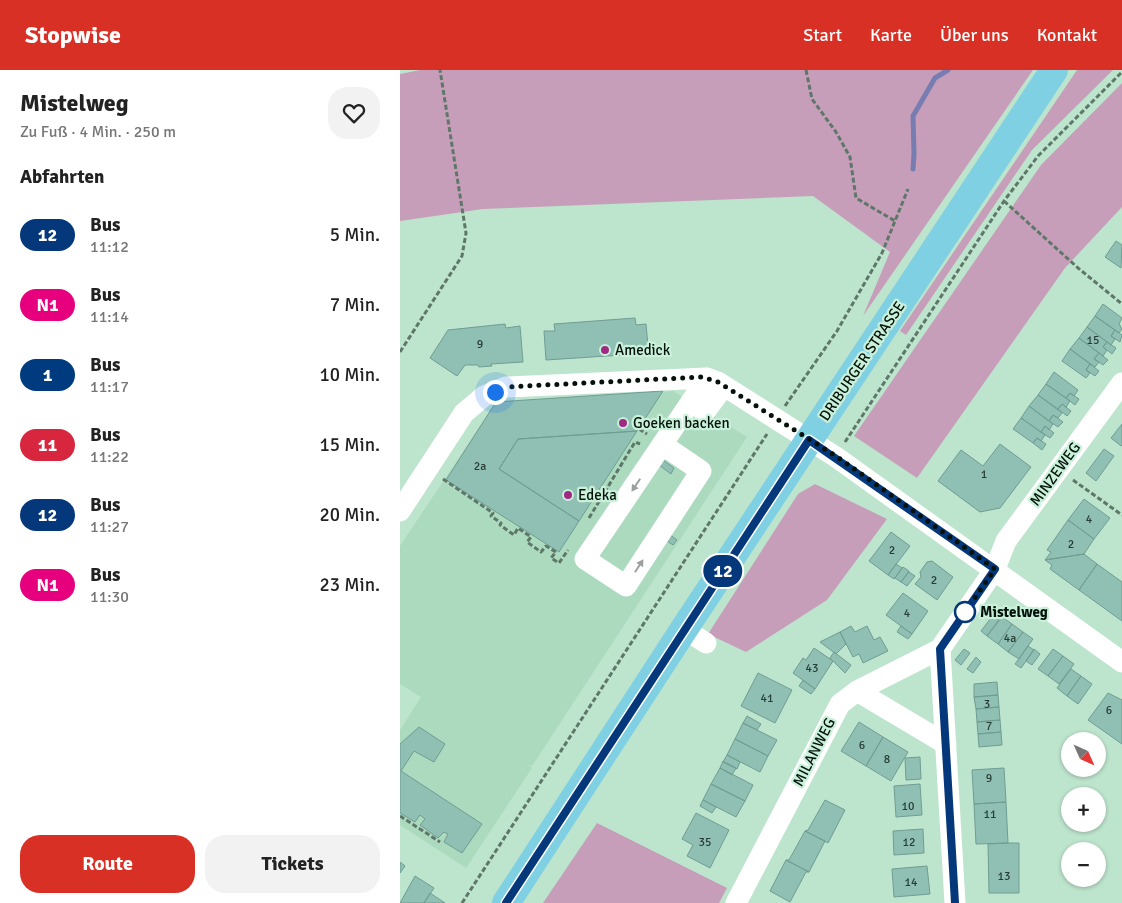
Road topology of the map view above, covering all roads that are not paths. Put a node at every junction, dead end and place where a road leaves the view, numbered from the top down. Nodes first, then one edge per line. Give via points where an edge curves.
1 (1054, 70) edge
2 (716, 382) junction
3 (1122, 383) edge
4 (704, 413) dead end
5 (655, 440) junction
6 (809, 440) junction
7 (400, 511) edge
8 (995, 569) junction
9 (940, 649) junction
10 (1122, 662) edge
11 (857, 691) junction
12 (946, 744) junction
13 (506, 903) edge
14 (736, 903) edge
15 (955, 903) edge

1 - 6 main road, DRIBURGER STRASSE
2 - 4 street
2 - 5 street
2 - 6 street
2 - 7 street via 506,387 484,396 464,413
3 - 8 street, MINZEWEG via 1006,540
5 -> 5 street via 586,559 626,586 702,471
6 - 8 street
6 - 13 main road, DRIBURGER STRASSE via 695,636
8 - 9 street
8 - 10 street
9 - 11 street, MILANWEG
9 - 12 street
11 - 12 street
11 - 14 street, MILANWEG via 832,715
12 - 15 street

